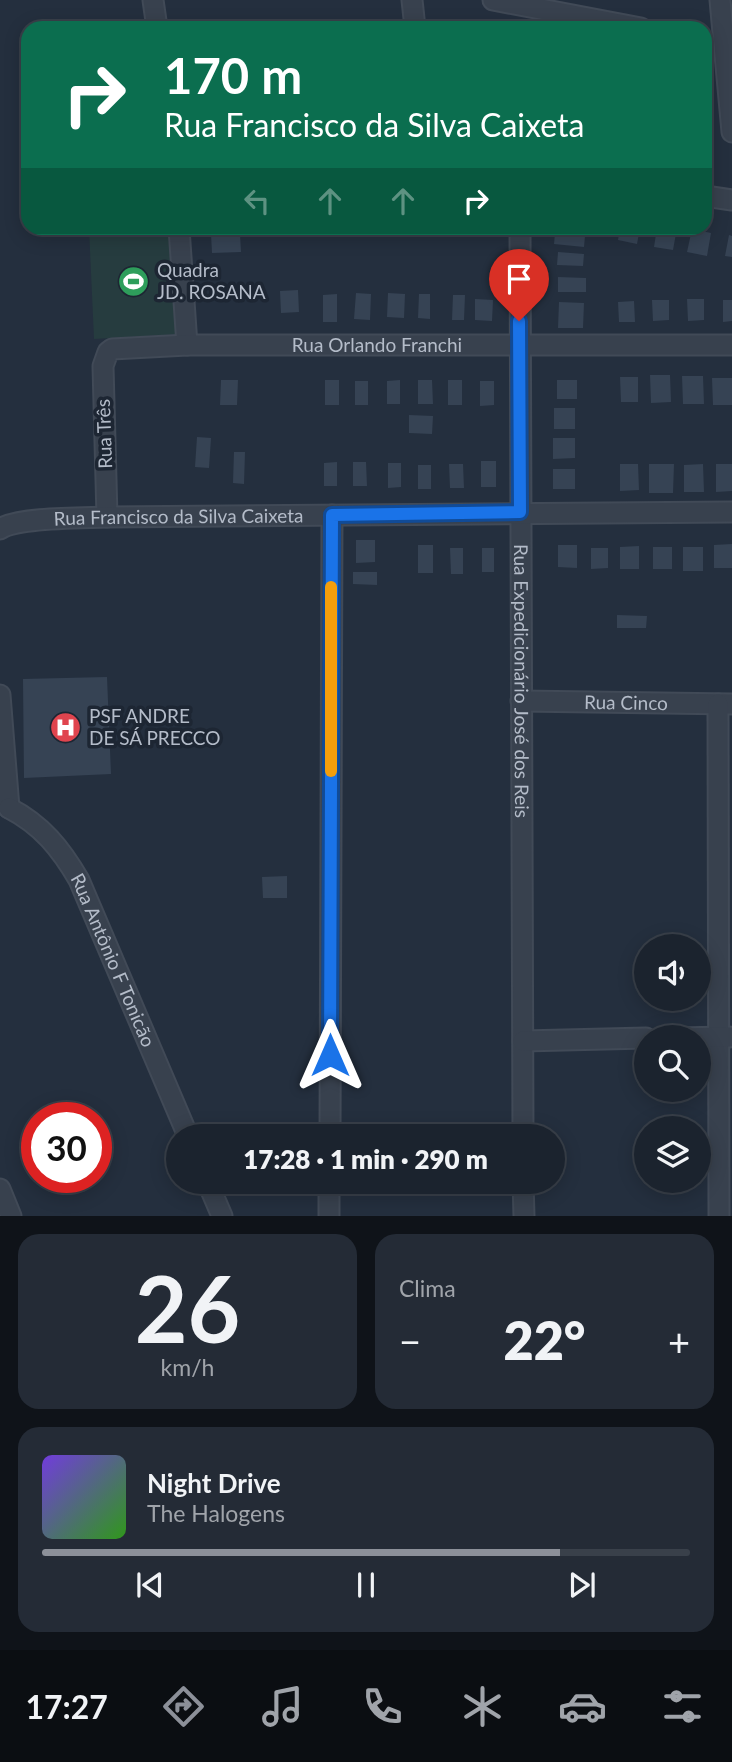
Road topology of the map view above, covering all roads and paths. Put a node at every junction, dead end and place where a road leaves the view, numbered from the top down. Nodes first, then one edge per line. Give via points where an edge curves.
1 (153, 0) edge
2 (412, 0) edge
3 (493, 0) edge
4 (720, 0) edge
5 (156, 21) edge
6 (414, 21) edge
7 (604, 21) edge
8 (721, 43) edge
9 (732, 132) edge
10 (712, 196) edge
11 (732, 200) edge
12 (179, 235) edge
13 (520, 235) edge
14 (519, 344) junction
15 (187, 345) junction
16 (732, 345) edge
17 (108, 352) joint
18 (520, 512) junction
19 (732, 512) edge
20 (332, 515) junction
21 (107, 517) junction
22 (1, 528) edge
23 (0, 695) edge
24 (521, 701) junction
25 (725, 704) edge
26 (5, 811) edge
27 (725, 1037) edge
28 (634, 1038) edge
29 (523, 1041) junction
30 (183, 1124) edge
31 (330, 1124) edge
32 (523, 1124) edge
33 (0, 1189) edge
34 (213, 1194) edge
35 (329, 1194) edge
36 (523, 1194) edge
37 (11, 1216) edge
38 (222, 1216) edge
39 (329, 1216) edge
40 (524, 1216) edge
41 (719, 1216) edge

1 - 5 street
2 - 6 street
3 - 7 street
4 - 8 street
8 - 9 street
10 - 11 street
12 - 15 street
13 - 14 street, Rua Expedicionário José dos Reis
14 - 15 street, Rua Orlando Franchi
14 - 16 street, Rua Orlando Franchi
14 - 18 street, Rua Expedicionário José dos Reis
15 - 17 street, Rua Orlando Franchi via 130,346
17 - 21 street, Rua Três via 102,387
18 - 19 street, Rua Francisco da Silva Caixeta
18 - 20 street, Rua Francisco da Silva Caixeta
18 - 24 street, Rua Expedicionário José dos Reis
20 - 21 street, Rua Francisco da Silva Caixeta
20 - 31 street
21 - 22 street, Rua Francisco da Silva Caixeta
23 - 26 street
24 - 25 street, Rua Cinco
24 - 29 street, Rua Expedicionário José dos Reis
25 - 27 street
26 - 30 street, Rua Antônio F Tonicão via 34,822 63,853 79,880
27 - 41 street
28 - 29 street
29 - 32 street, Rua Expedicionário José dos Reis
33 - 37 street
34 - 38 street
35 - 39 street
36 - 40 street

